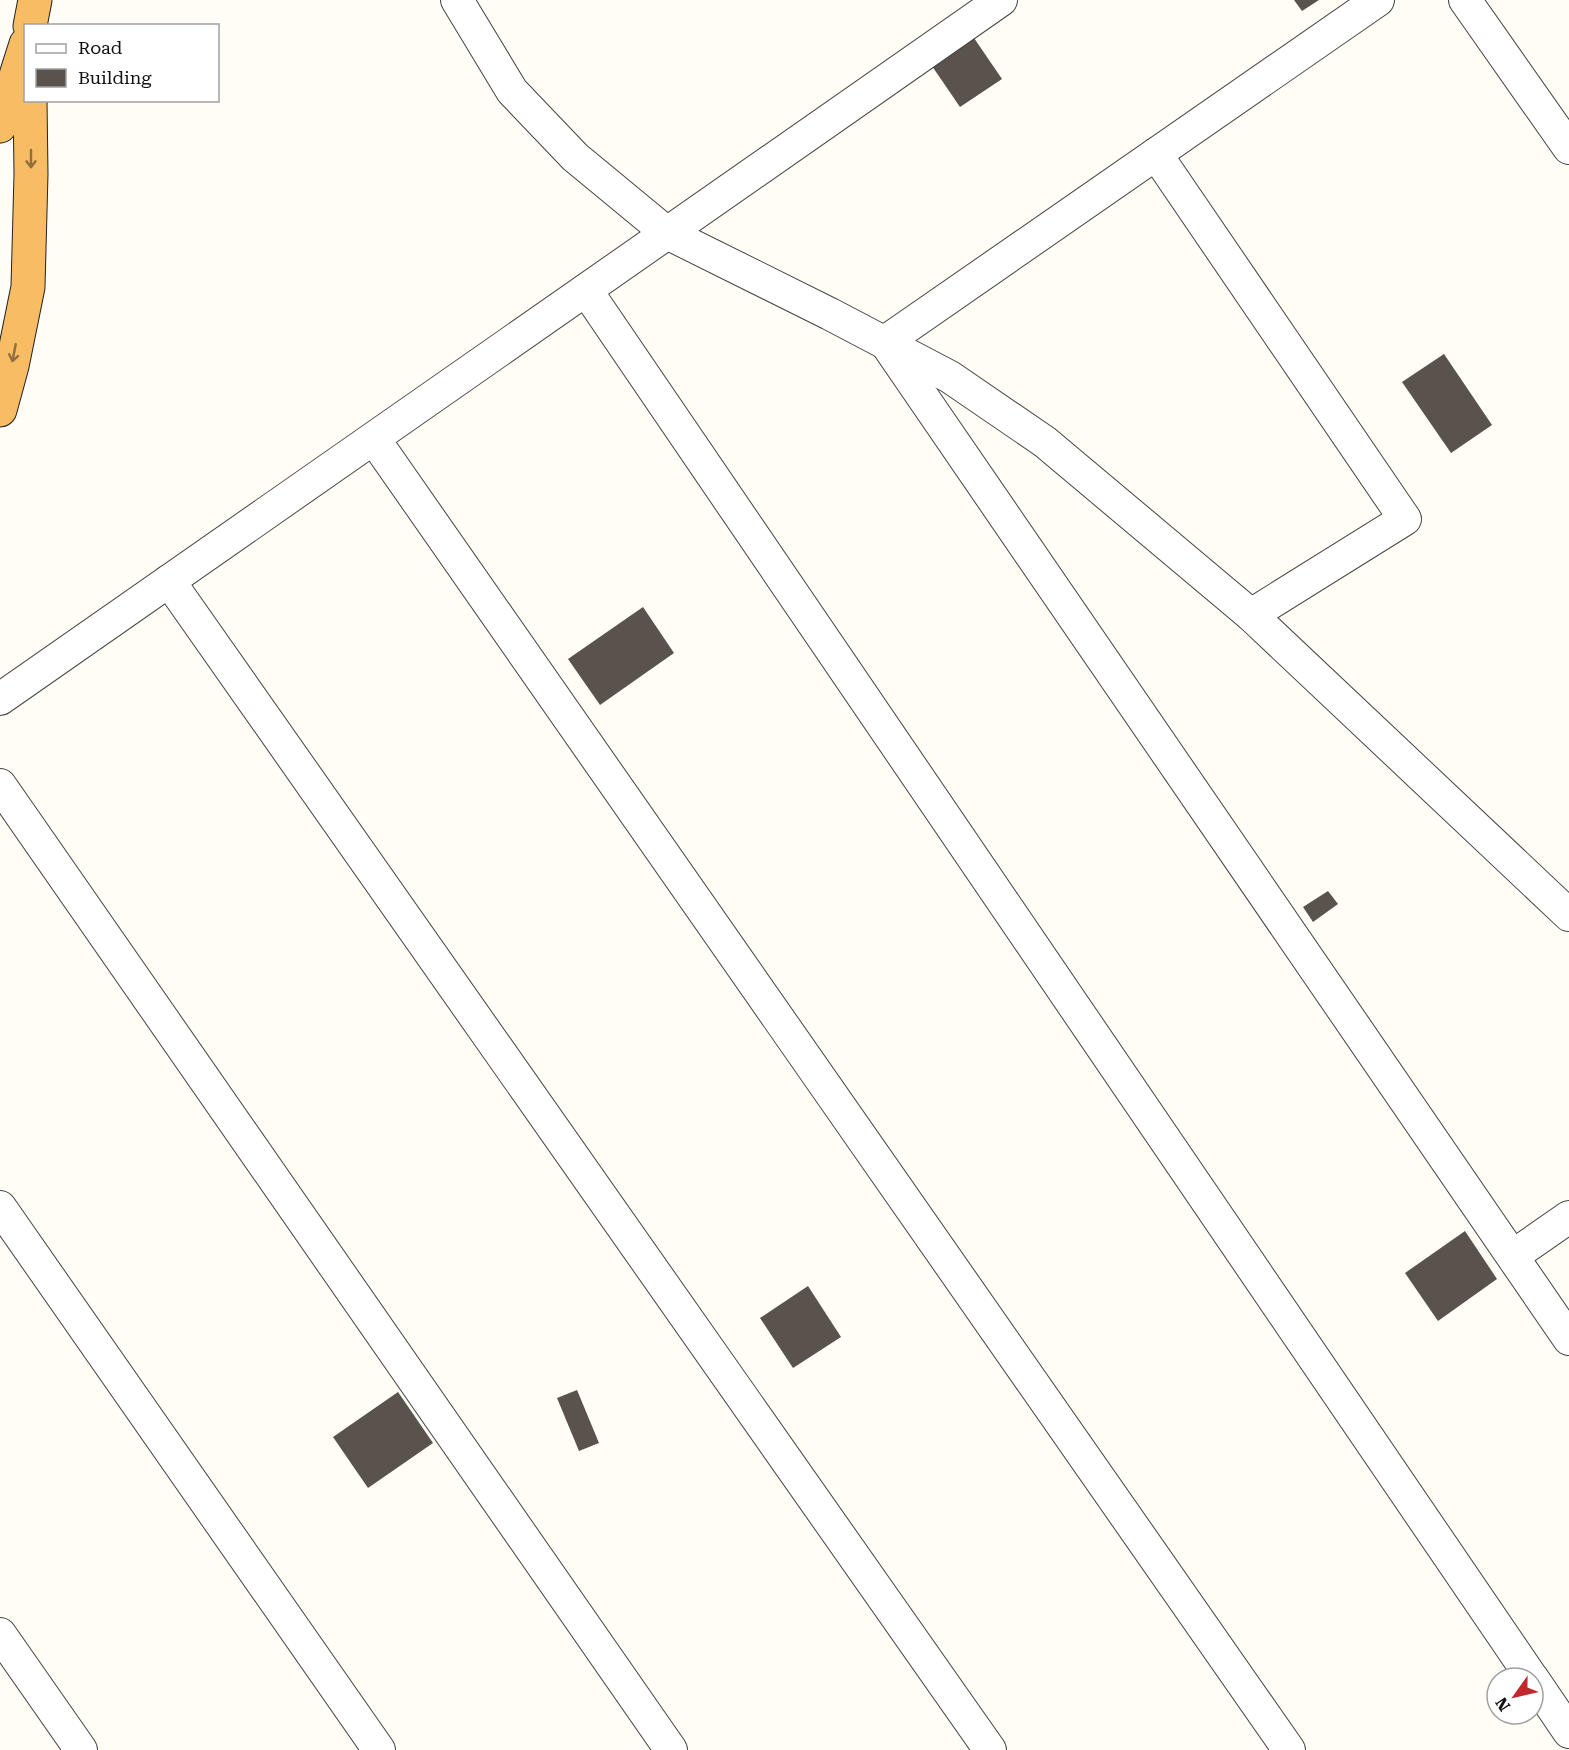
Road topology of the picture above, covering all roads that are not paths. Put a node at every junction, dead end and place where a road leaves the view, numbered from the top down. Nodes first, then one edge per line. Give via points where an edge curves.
1 (35, 0) edge
2 (457, 0) edge
3 (1001, 0) edge
4 (1378, 0) edge
5 (1466, 0) edge
6 (30, 24) edge
7 (24, 50) edge
8 (30, 102) edge
9 (0, 126) edge
10 (1569, 148) edge
11 (1156, 154) junction
12 (667, 233) junction
13 (586, 290) junction
14 (885, 342) junction
15 (0, 410) edge
16 (374, 439) junction
17 (170, 581) junction
18 (1251, 615) junction
19 (0, 699) edge
20 (0, 785) edge
21 (1569, 915) edge
22 (0, 1207) edge
23 (1569, 1217) edge
24 (1513, 1256) junction
25 (1569, 1339) edge
26 (0, 1635) edge
27 (1525, 1666) edge
28 (1545, 1696) edge
29 (1569, 1732) edge
30 (81, 1750) edge
31 (379, 1750) edge
32 (671, 1750) edge
33 (990, 1750) edge
34 (1289, 1750) edge

1 - 6 highway
2 - 12 street via 512,91 575,157
3 - 12 street
4 - 11 street
5 - 10 street
7 - 9 highway
8 -> 15 highway via 28,287
11 - 14 street
11 - 18 street via 1405,519
12 - 13 street
12 - 14 street
13 - 16 street
13 - 27 street
14 - 18 street via 950,377 1045,442
14 - 24 street
16 - 17 street
16 - 34 street
17 - 19 street
17 - 33 street
18 - 21 street
20 - 32 street
22 - 31 street
23 - 24 street
24 - 25 street
26 - 30 street
28 - 29 street

